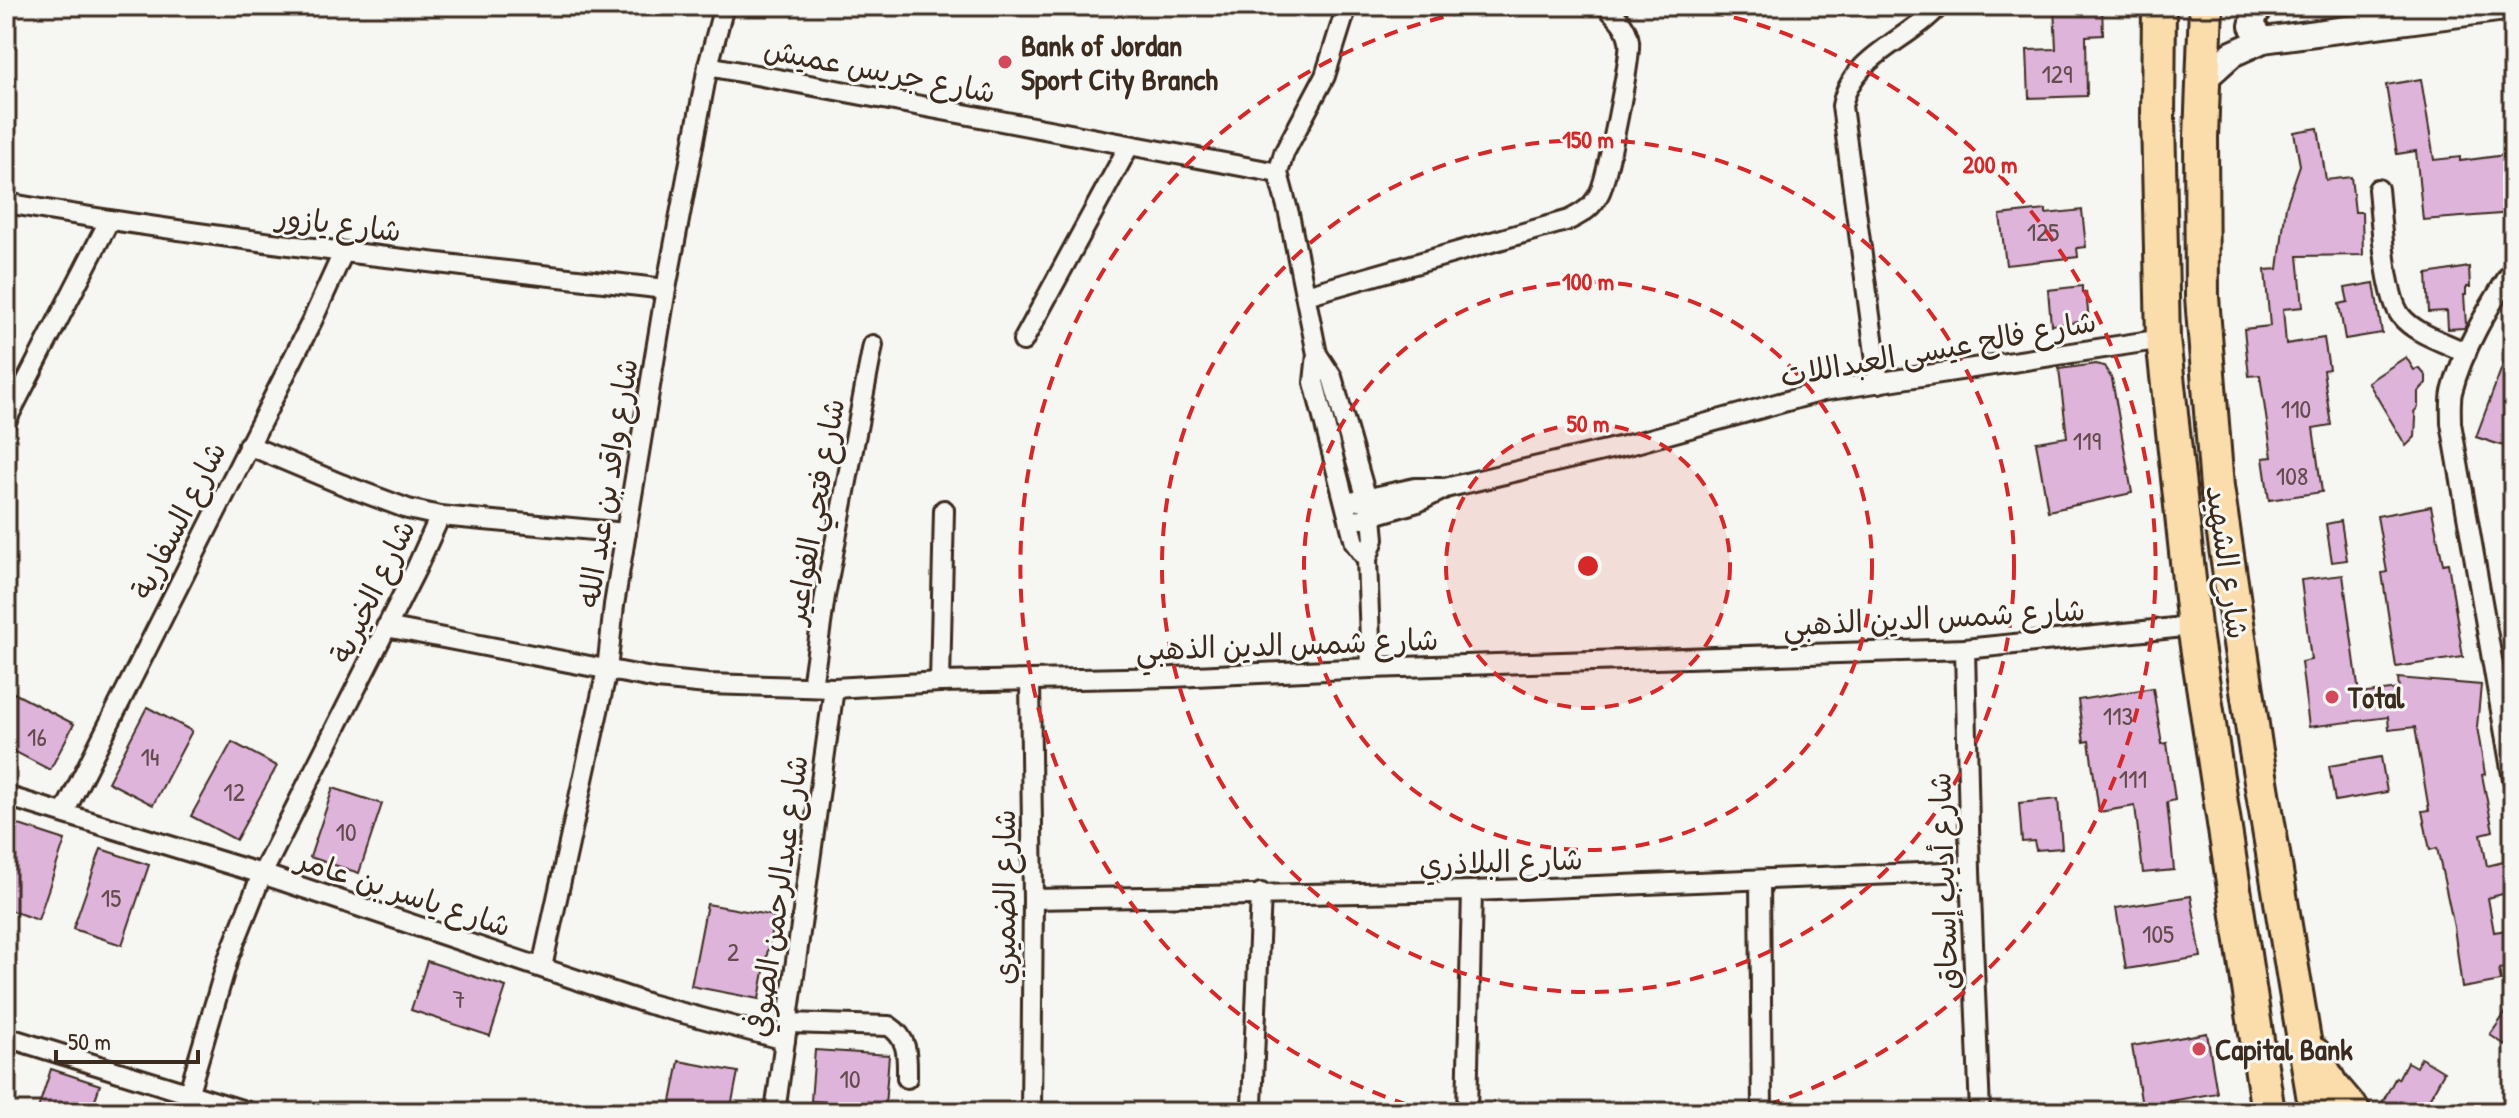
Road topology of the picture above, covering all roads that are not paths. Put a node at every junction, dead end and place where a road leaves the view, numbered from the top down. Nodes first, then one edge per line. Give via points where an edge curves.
1 (724, 6) edge
2 (1347, 6) edge
3 (1606, 6) edge
4 (1939, 6) edge
5 (2159, 6) edge
6 (2206, 6) edge
7 (2263, 6) edge
8 (2513, 7) edge
9 (2263, 40) junction
10 (708, 66) junction
11 (2203, 80) junction
12 (1129, 146) junction
13 (1278, 173) junction
14 (2378, 189) dead end
15 (6, 203) edge
16 (109, 221) junction
17 (343, 253) junction
18 (2513, 269) edge
19 (666, 289) junction
20 (1306, 295) junction
21 (2163, 339) junction
22 (1023, 341) dead end
23 (873, 345) dead end
24 (2466, 353) junction
25 (1317, 354) junction
26 (1879, 383) junction
27 (6, 421) edge
28 (248, 445) junction
29 (1445, 488) junction
30 (1367, 498) junction
31 (1346, 503) junction
32 (944, 510) dead end
33 (440, 516) junction
34 (1372, 517) junction
35 (1350, 522) junction
36 (626, 533) junction
37 (1367, 559) junction
38 (2194, 626) junction
39 (386, 627) junction
40 (1965, 649) junction
41 (1371, 668) junction
42 (607, 670) junction
43 (1030, 681) junction
44 (940, 682) junction
45 (812, 687) junction
46 (834, 688) junction
47 (2509, 735) edge
48 (2513, 780) edge
49 (6, 796) edge
50 (64, 813) junction
51 (1970, 871) junction
52 (262, 874) junction
53 (1760, 880) junction
54 (1472, 891) junction
55 (1261, 893) junction
56 (1033, 899) junction
57 (542, 967) junction
58 (2304, 1029) junction
59 (786, 1032) junction
60 (6, 1037) edge
61 (907, 1078) dead end
62 (188, 1095) junction
63 (1252, 1105) dead end
64 (248, 1112) edge
65 (775, 1112) edge
66 (1031, 1112) edge
67 (1467, 1112) edge
68 (1762, 1112) edge
69 (1980, 1112) edge
70 (2267, 1112) edge
71 (2316, 1112) edge
72 (2354, 1112) edge

1 - 10 street, شارع واقد بن عبد الله
2 - 13 street via 1325,76
3 - 20 street via 1621,21 1630,42 1606,172 1600,194 1586,212
4 - 26 street via 1859,69 1842,106
5 - 21 highway, شارع الشهيد
6 - 11 highway, شارع الشهيد
7 - 9 street via 2252,26
8 - 9 street
9 - 11 street via 2232,54
10 - 12 street, شارع جريس عميش
10 - 19 street, شارع واقد بن عبد الله
11 - 58 highway, شارع الشهيد via 2202,297 2217,487
12 - 13 street, شارع جريس عميش
12 - 22 street
13 - 20 street
14 - 24 street via 2389,280 2401,316
15 - 16 street, شارع يازور
16 - 17 street, شارع يازور
16 - 27 street
17 - 19 street, شارع يازور
17 - 28 street, شارع السفارية
18 - 24 street
19 - 36 street, شارع واقد بن عبد الله
20 - 25 street
21 - 26 street, شارع فالح عيسى العبداللات
21 - 38 highway, شارع الشهيد
23 - 45 street, شارع فتحي الفواعير
24 - 47 street via 2451,394 2451,423
25 - 30 street via 1332,377
25 - 31 street via 1314,382
26 - 29 street, شارع فالح عيسى العبداللات via 1823,391
28 - 33 street, شارع الخيرية via 408,509
28 - 50 street, شارع السفارية
29 - 30 street, شارع فالح عيسى العبداللات
29 - 34 street, شارع فالح عيسى العبداللات
30 - 31 street, شارع فالح عيسى العبداللات
30 - 34 street
31 - 35 street
32 - 44 street
33 - 36 street
33 - 39 street, شارع الخيرية
34 - 35 street, شارع فالح عيسى العبداللات
34 - 37 street via 1374,539
35 - 37 street via 1355,543
36 - 42 street, شارع واقد بن عبد الله
37 - 41 street
38 - 40 street, شارع شمس الدين الذهبي
38 - 70 highway, شارع الشهيد
39 - 42 street, شارع شمس الدين الذهبي
39 - 52 street, شارع الخيرية
40 - 41 street, شارع شمس الدين الذهبي
40 - 51 street, شارع أديب إسحاق
41 - 43 street, شارع شمس الدين الذهبي
42 - 45 street, شارع شمس الدين الذهبي via 707,684
42 - 57 street, شارع واقد بن عبد الله
43 - 44 street, شارع شمس الدين الذهبي
43 - 56 street, شارع الضميري
44 - 46 street, شارع شمس الدين الذهبي
45 - 46 street, شارع شمس الدين الذهبي
46 - 59 street, شارع عبدالرحمن الصوفي
47 - 48 street
49 - 50 street, شارع ياسر بن عامر
50 - 52 street, شارع ياسر بن عامر
51 - 53 street, شارع البلاذري
51 - 69 street, شارع أديب إسحاق
52 - 57 street, شارع ياسر بن عامر
52 - 62 street, شارع الخيرية via 228,959
53 - 54 street, شارع البلاذري
53 - 68 street
54 - 55 street, شارع البلاذري
54 - 67 street
55 - 56 street, شارع البلاذري
55 - 63 street
56 - 66 street, شارع الضميري
57 - 59 street, شارع ياسر بن عامر via 649,1004
58 - 71 highway, شارع الشهيد
58 - 72 highway via 2331,1085
59 - 61 street, شارع ياسر بن عامر via 889,1026 904,1039
59 - 65 street, شارع عبدالرحمن الصوفي
60 - 62 street
62 - 64 street

